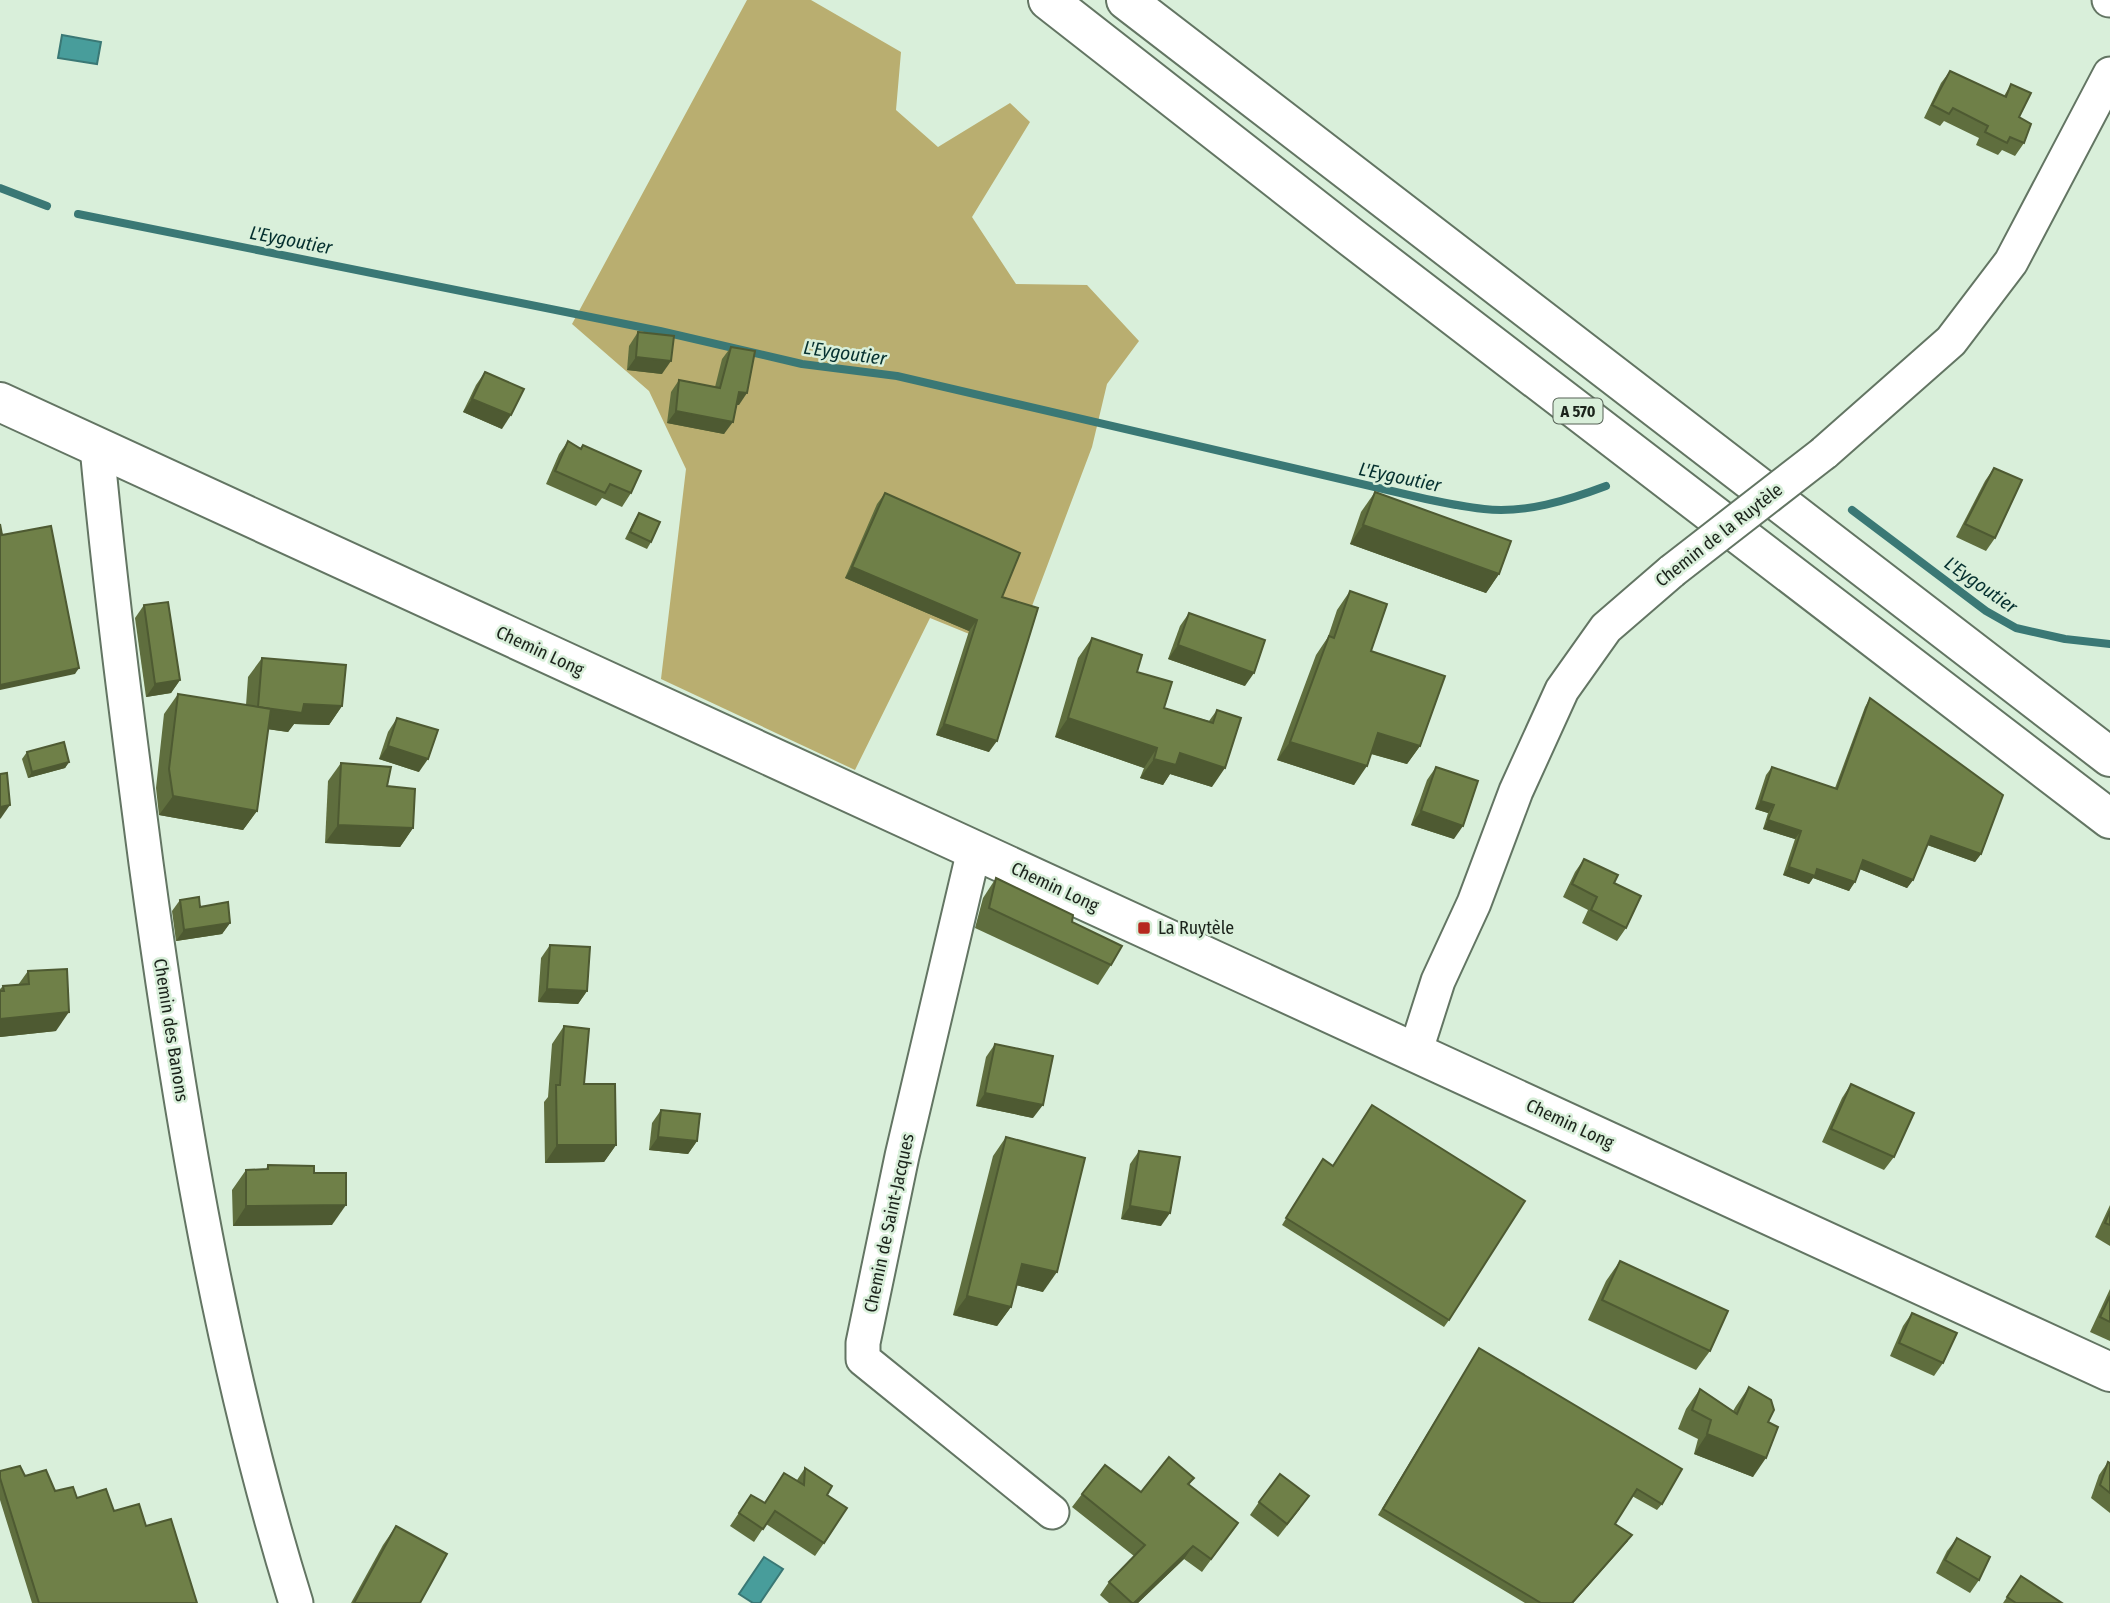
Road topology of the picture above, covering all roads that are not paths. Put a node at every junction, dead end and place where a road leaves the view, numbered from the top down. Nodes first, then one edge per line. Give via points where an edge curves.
1 (1048, 0) edge
2 (1126, 0) edge
3 (2110, 74) edge
4 (0, 402) edge
5 (97, 447) junction
6 (2110, 757) edge
7 (2110, 819) edge
8 (974, 850) junction
9 (1415, 1053) junction
10 (2110, 1372) edge
11 (1052, 1511) dead end
12 (296, 1603) edge

1 - 7 main road, A 570
2 - 6 main road, A 570
3 - 9 street, Chemin de la Ruytèle, bridge via 2004,272 1951,341 1824,453 1606,628 1562,690 1516,791 1474,903 1438,981
4 - 5 main road, Chemin Long
5 - 8 main road, Chemin Long
5 - 12 street, Chemin des Banons via 109,588 160,967 212,1280 264,1499
8 - 9 main road, Chemin Long
8 - 11 street, Chemin de Saint-Jacques via 902,1156 863,1359
9 - 10 main road, Chemin Long

